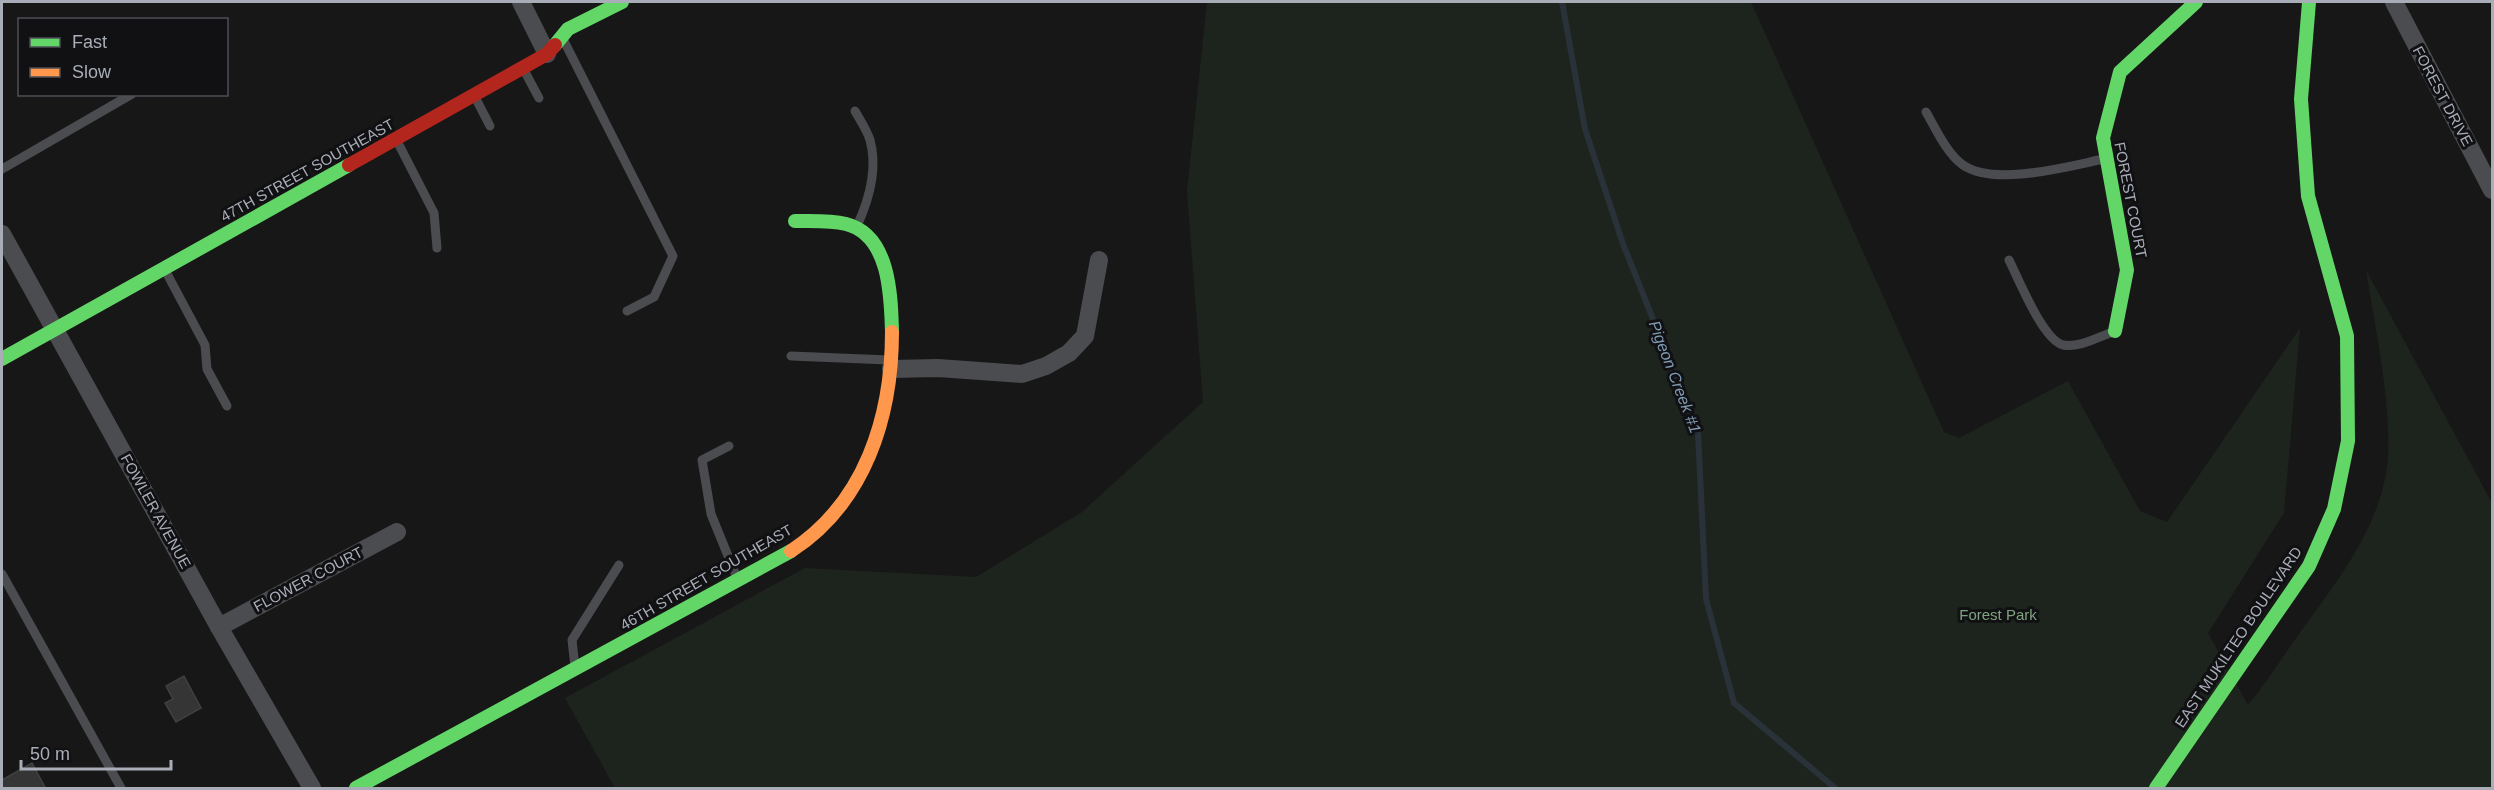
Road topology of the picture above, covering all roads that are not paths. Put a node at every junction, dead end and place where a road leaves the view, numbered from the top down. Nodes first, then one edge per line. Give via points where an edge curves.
1 (521, 2) edge
2 (622, 2) edge
3 (2196, 2) edge
4 (2309, 2) edge
5 (2394, 2) edge
6 (563, 38) junction
7 (547, 54) junction
8 (523, 68) junction
9 (474, 95) junction
10 (129, 96) edge
11 (539, 98) dead end
12 (855, 111) dead end
13 (1926, 112) dead end
14 (490, 126) dead end
15 (396, 139) junction
16 (2107, 158) junction
17 (2, 169) edge
18 (2493, 190) edge
19 (795, 221) dead end
20 (857, 226) junction
21 (2, 234) edge
22 (437, 248) dead end
23 (1099, 260) dead end
24 (2009, 260) dead end
25 (164, 268) junction
26 (627, 311) dead end
27 (56, 329) junction
28 (2115, 331) joint
29 (791, 356) dead end
30 (2, 359) edge
31 (891, 365) junction
32 (227, 406) dead end
33 (729, 447) dead end
34 (397, 532) dead end
35 (619, 565) dead end
36 (2, 574) edge
37 (737, 579) junction
38 (219, 627) junction
39 (575, 669) junction
40 (363, 787) edge
41 (121, 789) edge
42 (312, 789) edge
43 (2156, 789) edge

1 - 7 street
2 - 6 street, 47TH STREET SOUTHEAST via 568,29
3 - 16 street, FOREST COURT via 2120,72 2103,138
4 - 43 street, EAST MUKILTEO BOULEVARD via 2301,99 2308,196 2347,336 2348,441 2334,509 2308,566
5 - 18 street, FOREST DRIVE
6 - 7 street, 47TH STREET SOUTHEAST
6 - 26 lane via 673,256 654,297
7 - 8 street, 47TH STREET SOUTHEAST
8 - 9 street, 47TH STREET SOUTHEAST
8 - 11 lane
9 - 14 lane
9 - 15 street, 47TH STREET SOUTHEAST
10 - 17 lane
12 - 20 lane via 870,139 873,168 867,204
13 - 16 lane via 1950,151 1962,165 1977,172 2000,175
15 - 22 lane via 434,213
15 - 25 street, 47TH STREET SOUTHEAST
16 - 28 street, FOREST COURT via 2127,270
19 - 20 street
20 - 31 street, 46TH STREET SOUTHEAST via 866,231 880,253 890,320
21 - 27 street, FOWLER AVENUE
23 - 31 street via 1084,336 1069,353 1046,366 1022,374
24 - 28 lane via 2054,341 2080,344
25 - 27 street, 47TH STREET SOUTHEAST
25 - 32 lane via 206,345 207,369
27 - 30 street, 47TH STREET SOUTHEAST
27 - 38 street, FOWLER AVENUE
29 - 31 lane
31 - 37 street, 46TH STREET SOUTHEAST via 877,431 856,484 825,525 791,551
33 - 37 lane via 702,460 711,514
34 - 38 street, FLOWER COURT
35 - 39 lane via 572,640
36 - 41 lane
37 - 39 street, 46TH STREET SOUTHEAST
38 - 42 street, FOWLER AVENUE
39 - 40 street, 46TH STREET SOUTHEAST

